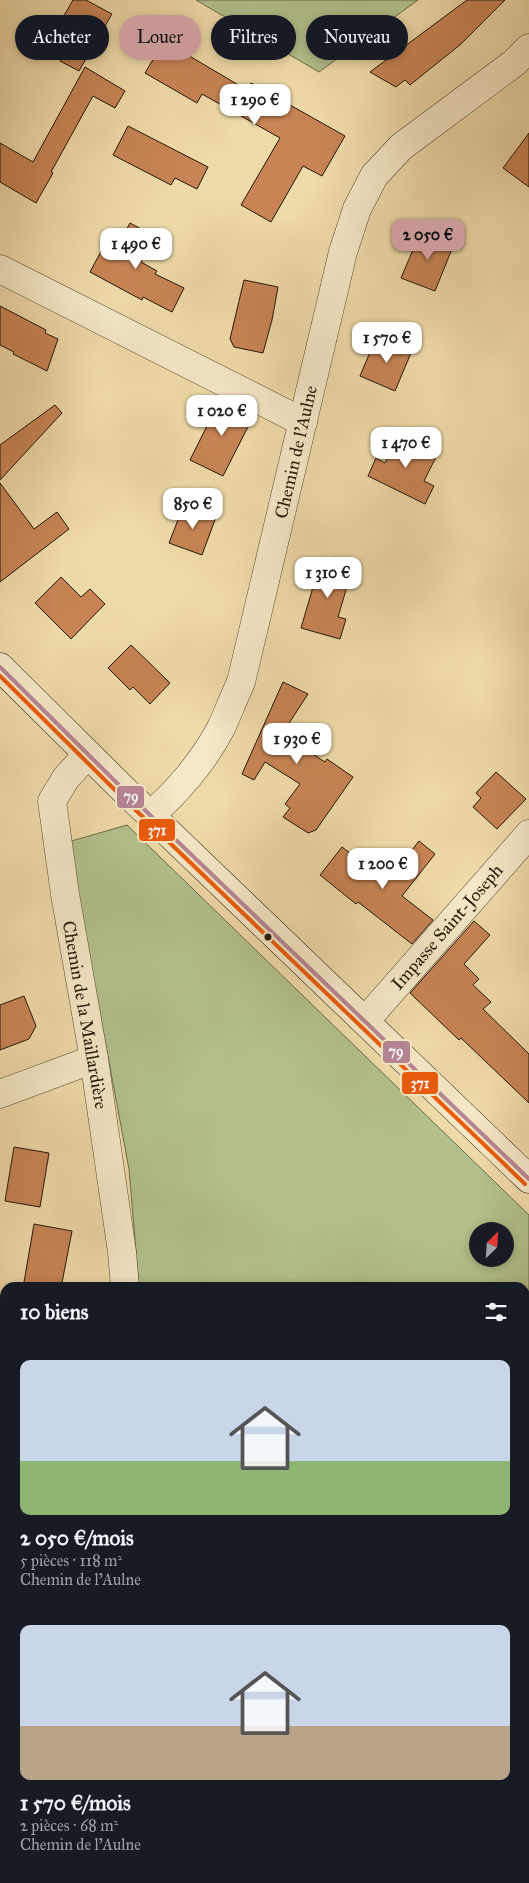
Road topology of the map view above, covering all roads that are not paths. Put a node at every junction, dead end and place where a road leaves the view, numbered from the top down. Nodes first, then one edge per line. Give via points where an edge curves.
1 (529, 48) edge
2 (0, 268) edge
3 (303, 422) junction
4 (0, 667) edge
5 (88, 754) junction
6 (150, 815) junction
7 (529, 834) edge
8 (365, 1021) junction
9 (94, 1059) junction
10 (0, 1094) edge
11 (529, 1179) edge
12 (124, 1282) edge

1 - 3 street, Chemin de l'Aulne via 514,63 401,147 374,176 357,209 343,252
2 - 3 street
3 - 6 street, Chemin de l'Aulne via 241,682 220,729 191,773
4 - 5 street
5 - 6 street
5 - 9 street, Chemin de la Maillardière via 66,778 52,801
6 - 8 street
7 - 8 street, Impasse Saint-Joseph
8 - 11 street
9 - 10 street
9 - 12 street, Chemin de la Maillardière

